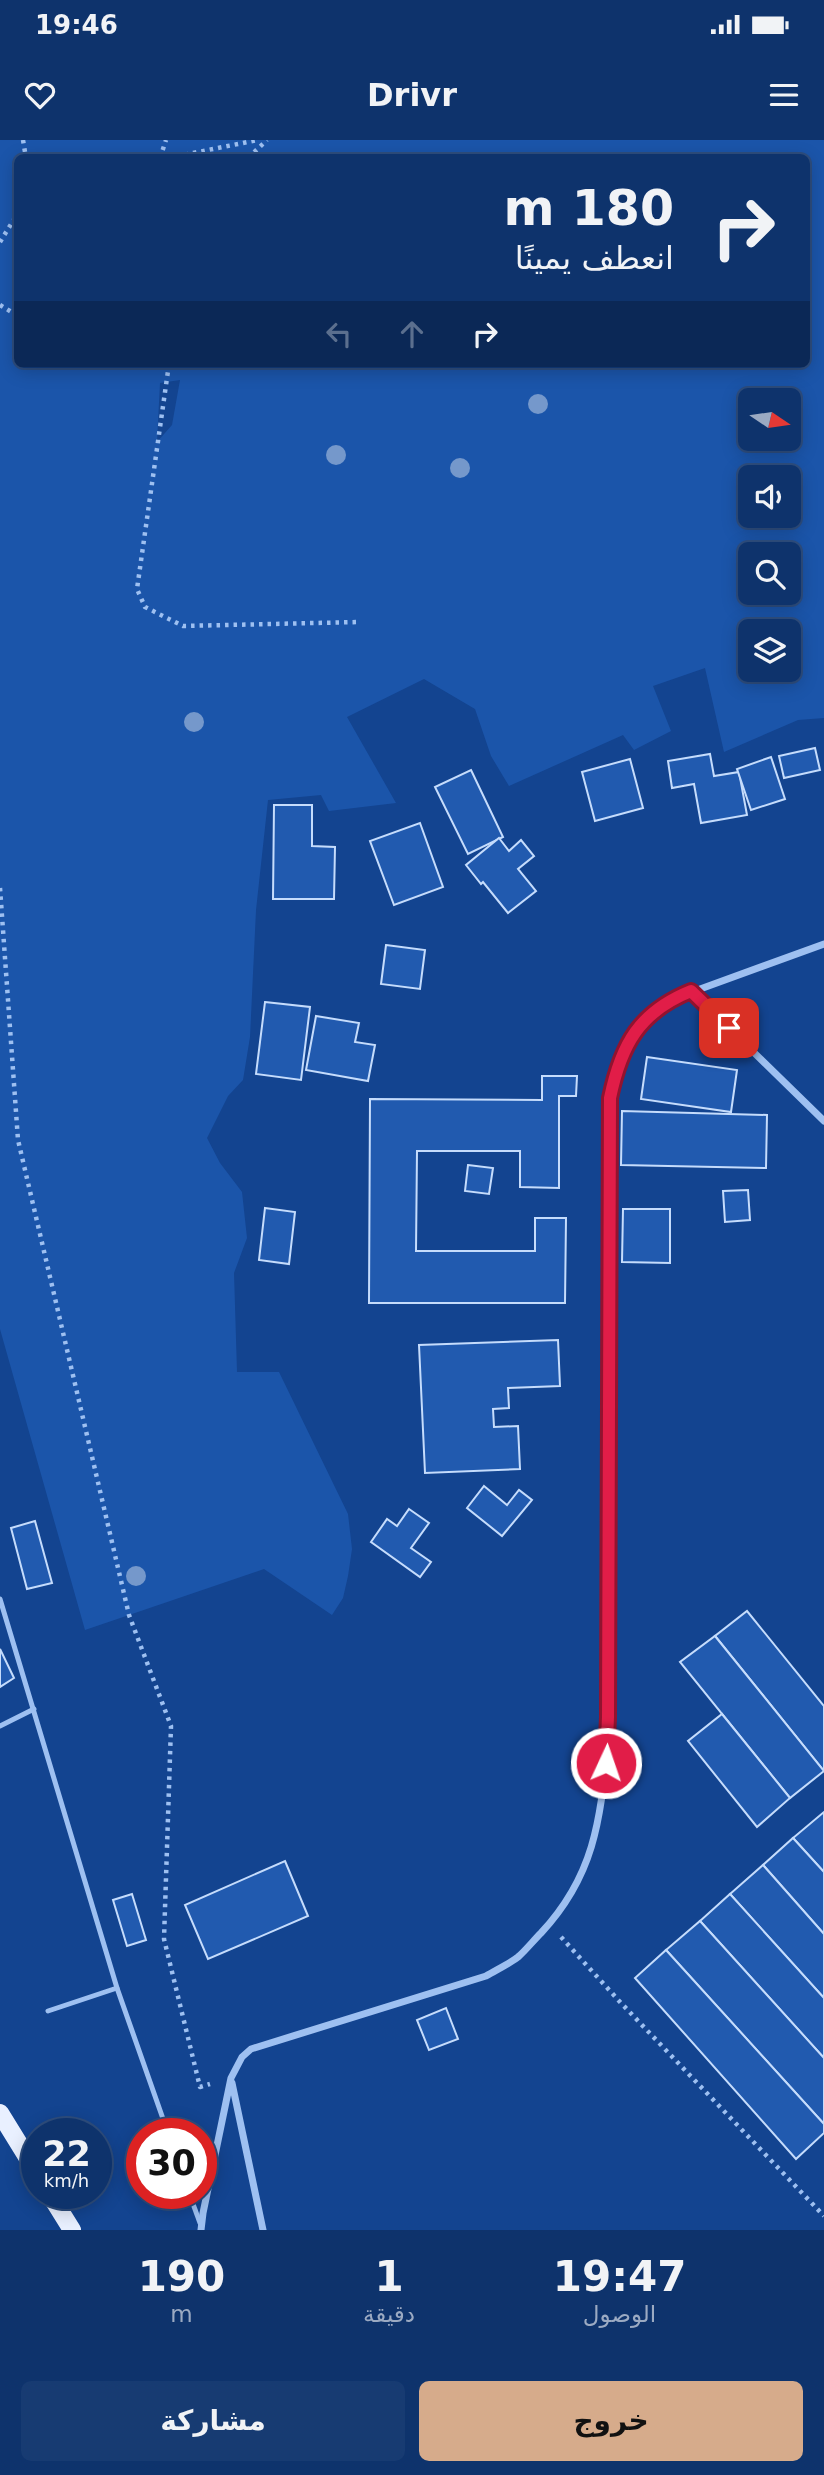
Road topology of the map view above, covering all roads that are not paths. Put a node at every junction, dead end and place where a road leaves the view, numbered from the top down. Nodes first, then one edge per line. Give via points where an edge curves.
1 (824, 944) edge
2 (691, 991) junction
3 (824, 1121) edge
4 (0, 1599) edge
5 (34, 1709) junction
6 (0, 1726) edge
7 (117, 1988) junction
8 (48, 2011) dead end
9 (231, 2078) junction
10 (0, 2113) edge
11 (164, 2118) edge
12 (21, 2147) edge
13 (59, 2209) edge
14 (195, 2209) edge
15 (201, 2228) edge
16 (72, 2230) edge
17 (262, 2230) edge

1 - 2 street
2 - 3 street
2 - 9 street via 670,1000 630,1038 610,1098 608,1744 602,1801 576,1889 518,1957 486,1976 251,2049
4 - 5 lane
5 - 6 lane
5 - 7 lane
7 - 8 lane
7 - 11 lane
9 - 15 street
9 - 17 street
10 - 12 main road
13 - 16 main road
14 - 15 lane

